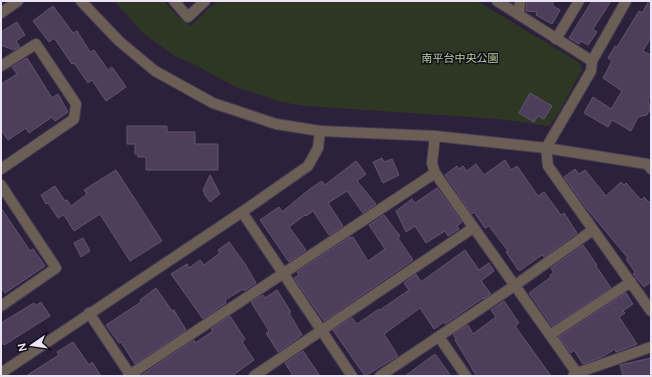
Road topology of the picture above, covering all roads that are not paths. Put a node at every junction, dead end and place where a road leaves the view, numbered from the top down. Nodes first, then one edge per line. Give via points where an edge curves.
1 (18, 1) edge
2 (81, 1) edge
3 (174, 1) edge
4 (205, 1) edge
5 (497, 1) edge
6 (520, 1) edge
7 (579, 1) edge
8 (626, 1) edge
9 (1, 13) edge
10 (519, 15) junction
11 (556, 39) junction
12 (592, 61) junction
13 (1, 66) edge
14 (320, 131) junction
15 (435, 136) junction
16 (546, 148) junction
17 (650, 163) edge
18 (1, 169) edge
19 (435, 173) junction
20 (1, 186) edge
21 (242, 212) junction
22 (473, 228) junction
23 (593, 230) junction
24 (284, 273) junction
25 (631, 282) junction
26 (514, 286) junction
27 (1, 305) edge
28 (651, 311) edge
29 (89, 313) junction
30 (322, 331) junction
31 (550, 335) junction
32 (439, 337) junction
33 (651, 347) edge
34 (1, 373) edge
35 (576, 375) edge
36 (130, 376) edge
37 (254, 376) edge
38 (352, 376) edge
39 (380, 376) edge
40 (466, 376) edge

1 - 9 street
2 - 14 street via 119,42 155,71 213,103 276,124
3 - 4 street via 188,17
5 - 10 street
6 - 10 street
7 - 11 street
8 - 12 street
10 - 11 street
11 - 12 street
12 - 16 street via 591,71
13 - 18 street via 36,44 76,104 74,119
14 - 15 street
14 - 21 street via 318,148 308,166
15 - 16 street
15 - 19 street via 432,163
16 - 17 street
16 - 23 street via 548,166
19 - 22 street
19 - 24 street
20 - 27 street via 56,268
21 - 24 street
21 - 29 street
22 - 26 street
22 - 30 street
23 - 25 street
23 - 26 street
24 - 30 street
24 - 36 street
25 - 28 street
25 - 31 street
26 - 31 street
26 - 32 street
29 - 34 street
29 - 36 street
30 - 37 street
30 - 38 street
31 - 35 street
32 - 39 street
32 - 40 street
33 - 35 street

